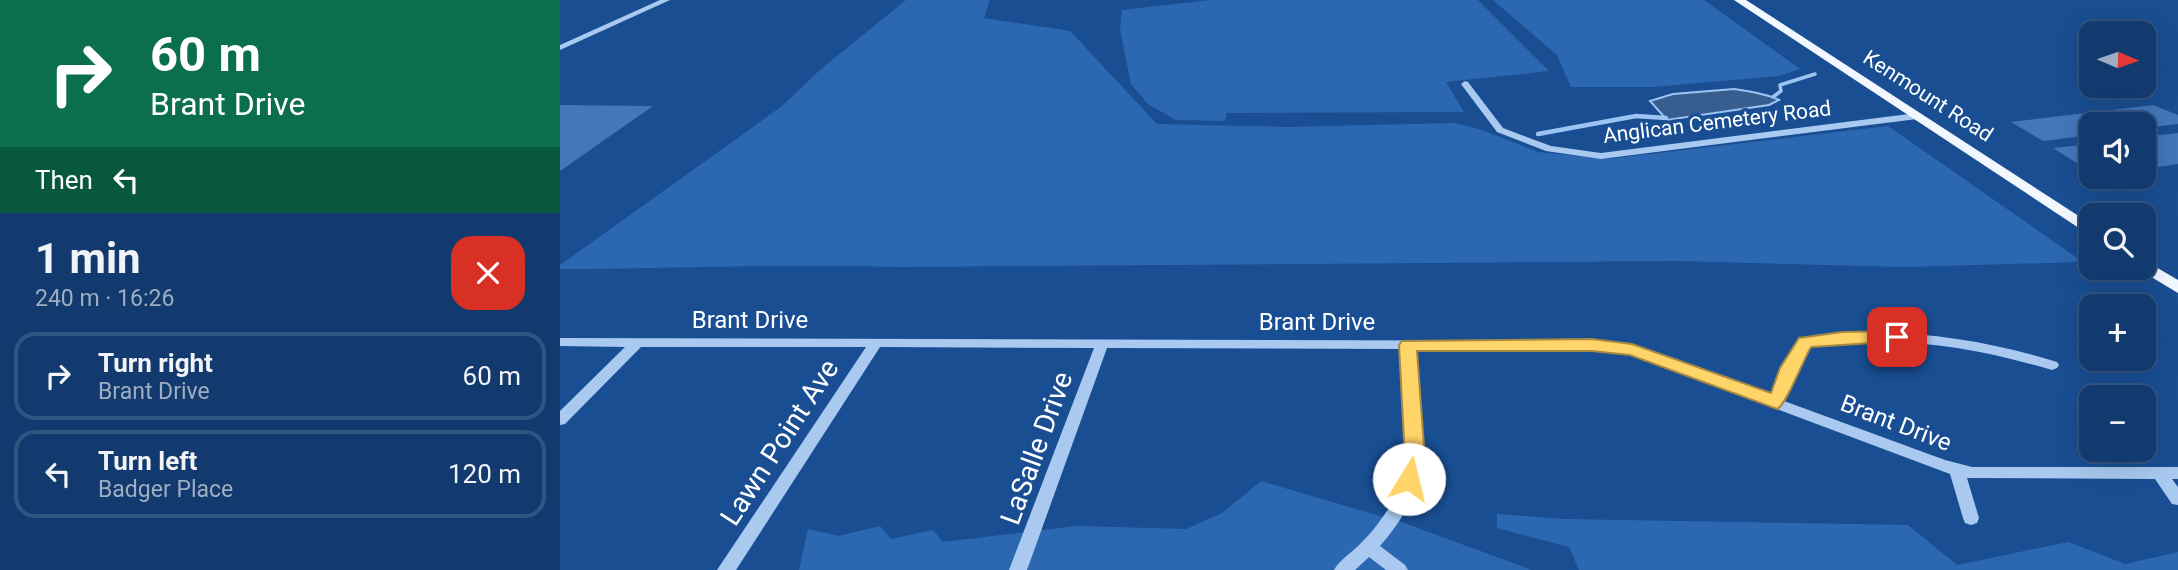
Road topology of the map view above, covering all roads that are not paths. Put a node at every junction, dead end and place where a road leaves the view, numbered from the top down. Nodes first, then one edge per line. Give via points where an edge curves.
1 (666, 0) edge
2 (1739, 0) edge
3 (560, 48) edge
4 (1465, 84) dead end
5 (1917, 116) junction
6 (2079, 223) edge
7 (2156, 273) edge
8 (2178, 288) edge
9 (560, 342) edge
10 (638, 342) junction
11 (876, 344) junction
12 (1102, 344) junction
13 (1408, 345) junction
14 (2052, 365) dead end
15 (1777, 402) junction
16 (560, 421) edge
17 (1957, 470) junction
18 (2178, 473) edge
19 (2160, 474) junction
20 (2178, 499) edge
21 (1971, 518) dead end
22 (1370, 548) junction
23 (726, 570) edge
24 (1018, 570) edge
25 (1343, 570) edge
26 (1399, 570) edge

1 - 3 street
2 - 5 main road, Kenmount Road
4 - 5 street, Anglican Cemetery Road via 1500,130 1549,149 1601,156
5 - 6 main road, Kenmount Road
7 - 8 main road
9 - 10 street, Brant Drive
10 - 11 street, Brant Drive
10 - 16 street
11 - 12 street, Brant Drive
11 - 23 street, Lawn Point Ave
12 - 13 street, Brant Drive
12 - 24 street, LaSalle Drive
13 - 15 street, Brant Drive via 1592,345 1632,350
13 - 22 street via 1415,460 1403,498
14 - 15 street via 1997,347 1944,338 1842,337 1805,342 1789,368
15 - 17 street, Brant Drive
17 - 19 street, Brant Drive
17 - 21 street
18 - 19 street, Brant Drive
19 - 20 street
22 - 25 street
22 - 26 street

